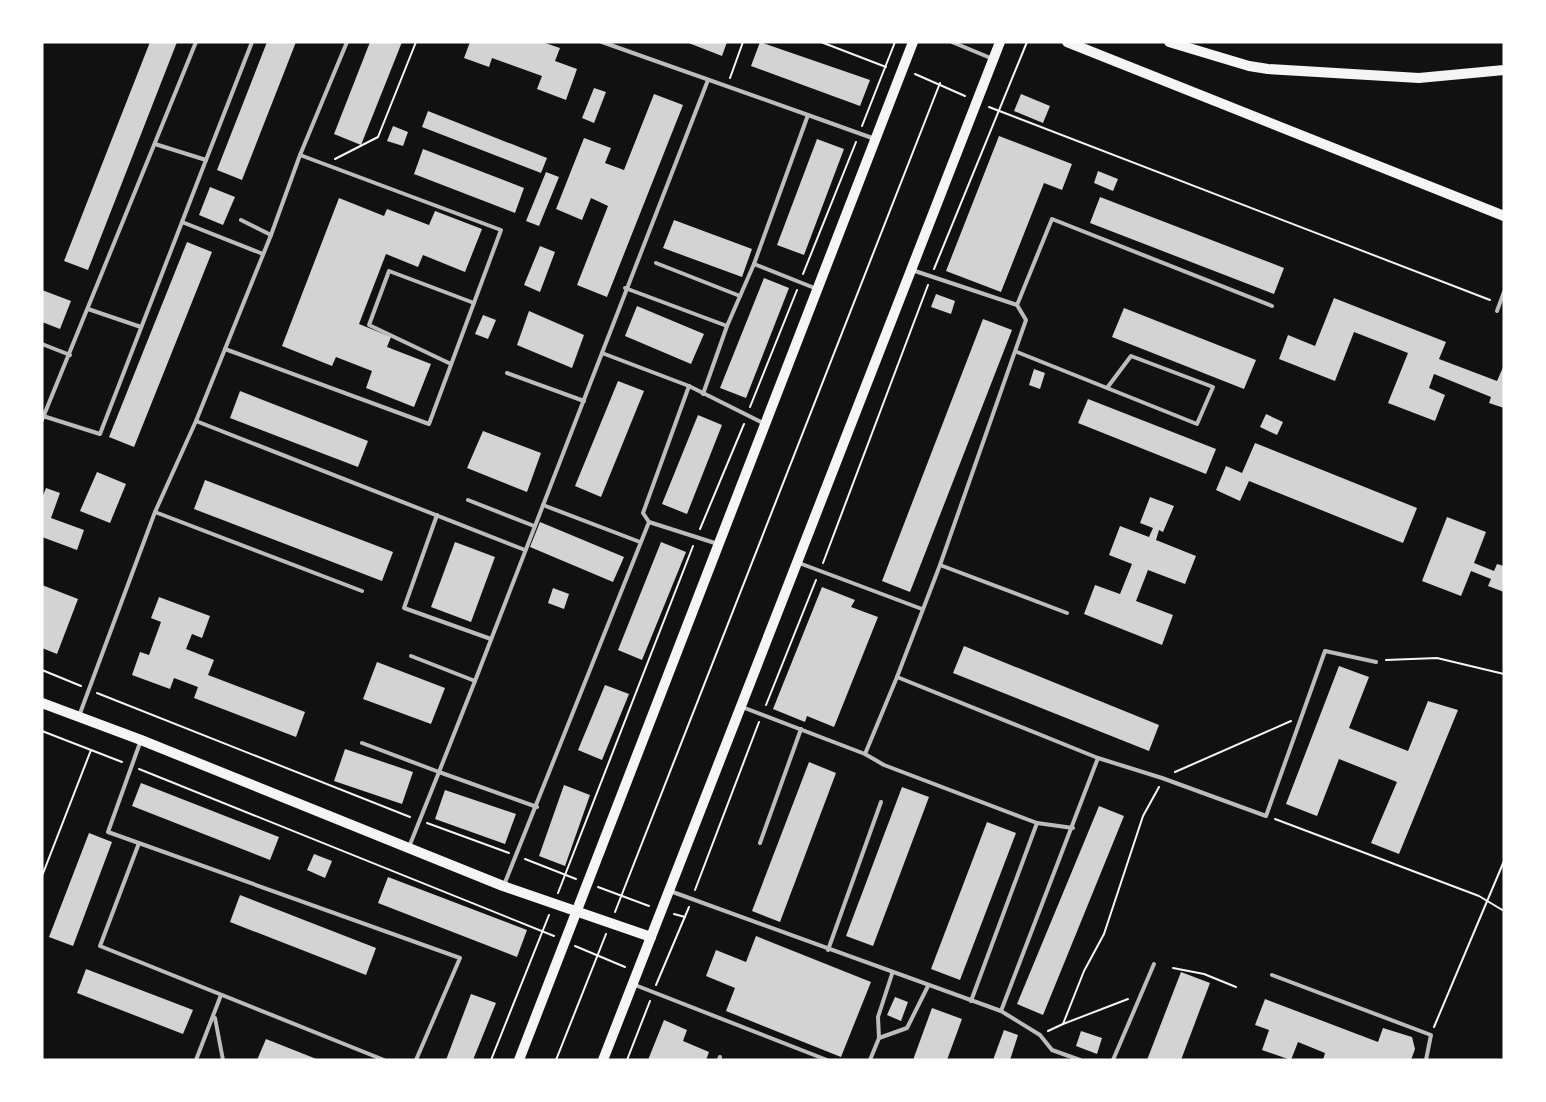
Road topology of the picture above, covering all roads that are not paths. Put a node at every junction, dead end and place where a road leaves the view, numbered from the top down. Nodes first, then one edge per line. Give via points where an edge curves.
1 (196, 42) edge
2 (252, 42) edge
3 (347, 42) edge
4 (602, 42) edge
5 (913, 42) edge
6 (952, 42) edge
7 (1000, 42) edge
8 (1067, 42) edge
9 (1092, 42) edge
10 (1169, 42) edge
11 (1201, 47) edge
12 (1096, 54) junction
13 (994, 59) junction
14 (1504, 70) edge
15 (708, 80) junction
16 (808, 115) junction
17 (876, 139) junction
18 (154, 144) junction
19 (300, 154) junction
20 (206, 160) junction
21 (1504, 216) edge
22 (241, 220) dead end
23 (182, 222) junction
24 (271, 235) junction
25 (263, 254) junction
26 (656, 263) dead end
27 (754, 264) junction
28 (912, 269) junction
29 (625, 288) junction
30 (818, 289) junction
31 (1504, 292) edge
32 (740, 296) junction
33 (474, 303) junction
34 (1017, 305) junction
35 (1272, 306) dead end
36 (88, 309) junction
37 (1497, 311) dead end
38 (728, 326) junction
39 (141, 327) junction
40 (42, 344) edge
41 (225, 349) junction
42 (1017, 352) junction
43 (602, 353) junction
44 (70, 355) junction
45 (451, 364) junction
46 (507, 373) dead end
47 (689, 386) junction
48 (1107, 388) junction
49 (703, 394) junction
50 (584, 401) junction
51 (43, 418) edge
52 (196, 422) junction
53 (766, 424) junction
54 (468, 500) dead end
55 (543, 505) junction
56 (155, 512) junction
57 (436, 515) junction
58 (649, 522) junction
59 (534, 526) junction
60 (640, 542) junction
61 (719, 545) junction
62 (525, 550) junction
63 (797, 562) junction
64 (940, 565) junction
65 (362, 591) dead end
66 (922, 609) junction
67 (1067, 613) dead end
68 (491, 639) junction
69 (411, 656) dead end
70 (1376, 662) road end
71 (897, 677) junction
72 (475, 681) junction
73 (42, 703) edge
74 (741, 706) junction
75 (78, 717) junction
76 (801, 729) junction
77 (141, 740) junction
78 (362, 743) dead end
79 (865, 754) junction
80 (1098, 758) junction
81 (439, 772) junction
82 (881, 802) dead end
83 (537, 807) junction
84 (1037, 823) junction
85 (1073, 828) junction
86 (139, 843) junction
87 (760, 843) dead end
88 (409, 847) junction
89 (503, 886) junction
90 (669, 891) junction
91 (577, 913) junction
92 (651, 937) junction
93 (828, 950) junction
94 (1154, 964) dead end
95 (892, 974) junction
96 (1272, 975) dead end
97 (632, 984) junction
98 (928, 986) junction
99 (221, 995) junction
100 (971, 1001) junction
101 (1001, 1011) junction
102 (214, 1018) junction
103 (879, 1038) junction
104 (196, 1060) edge
105 (223, 1060) edge
106 (384, 1060) edge
107 (416, 1060) edge
108 (519, 1060) edge
109 (603, 1060) edge
110 (827, 1060) edge
111 (870, 1060) edge
112 (1080, 1060) edge
113 (1113, 1060) edge
114 (1426, 1060) edge

1 - 18 lane
2 - 20 lane
3 - 19 lane
4 - 15 lane
5 - 17 main road
6 - 13 lane
7 - 13 main road
8 - 12 main road
9 - 12 main road
10 - 11 main road
11 - 14 main road via 1268,69 1419,78
12 - 21 main road
13 - 28 main road
15 - 16 lane
15 - 29 lane
16 - 17 lane
16 - 27 lane
17 - 30 main road
18 - 20 lane
18 - 36 lane
19 - 24 lane
19 - 33 lane via 501,230
20 - 23 lane
22 - 24 lane
23 - 25 lane
23 - 39 lane
24 - 25 lane
25 - 41 lane
26 - 32 lane
27 - 30 lane
27 - 32 lane
28 - 34 lane
28 - 63 main road
29 - 38 lane
29 - 43 lane
30 - 53 main road
31 - 37 lane
32 - 38 lane
33 - 45 lane
33 - 45 lane via 389,271 369,326
34 - 35 lane via 1052,219
34 - 42 lane via 1026,320
36 - 39 lane
36 - 44 lane
38 - 49 lane
39 - 51 lane via 100,434
40 - 44 lane
41 - 45 lane via 429,424
41 - 52 lane
42 - 48 lane
42 - 64 lane
43 - 47 lane
43 - 50 lane
44 - 51 lane
46 - 50 lane
47 - 49 lane
47 - 58 lane via 643,513
48 - 48 lane via 1197,424 1213,387 1131,356
49 - 53 lane
50 - 55 lane
52 - 56 lane
52 - 57 lane
53 - 61 main road
54 - 59 lane
55 - 59 lane
55 - 60 lane
56 - 65 lane
56 - 75 lane
57 - 62 lane
57 - 68 lane via 404,608
58 - 60 lane
58 - 61 lane
59 - 62 lane
60 - 83 lane
61 - 91 main road
62 - 68 lane
63 - 66 lane
63 - 74 main road
64 - 66 lane
64 - 67 lane
66 - 71 lane
68 - 72 lane
69 - 72 lane
70 - 80 lane via 1325,651 1266,816
71 - 79 lane
71 - 80 lane
72 - 81 lane
73 - 75 main road
74 - 76 lane
74 - 90 main road
75 - 77 main road
76 - 79 lane
76 - 87 lane
77 - 86 lane via 108,832
77 - 88 main road
78 - 81 lane
79 - 84 lane via 884,765
80 - 85 lane
81 - 83 lane
81 - 88 lane
82 - 93 lane
83 - 89 lane
84 - 85 lane
84 - 100 lane
85 - 101 lane
86 - 99 lane via 100,946
86 - 107 lane via 459,958
88 - 89 main road
89 - 91 main road
90 - 92 main road
90 - 93 lane
91 - 92 main road
91 - 108 main road
92 - 97 main road
93 - 95 lane
94 - 113 lane
95 - 98 lane
95 - 103 lane via 878,1017
96 - 114 lane via 1431,1035
97 - 109 main road
97 - 110 lane
98 - 100 lane
98 - 103 lane via 907,1028
99 - 102 lane
99 - 106 lane
100 - 101 lane
101 - 112 lane via 1040,1035 1052,1050
102 - 104 lane
102 - 105 lane
103 - 111 lane

